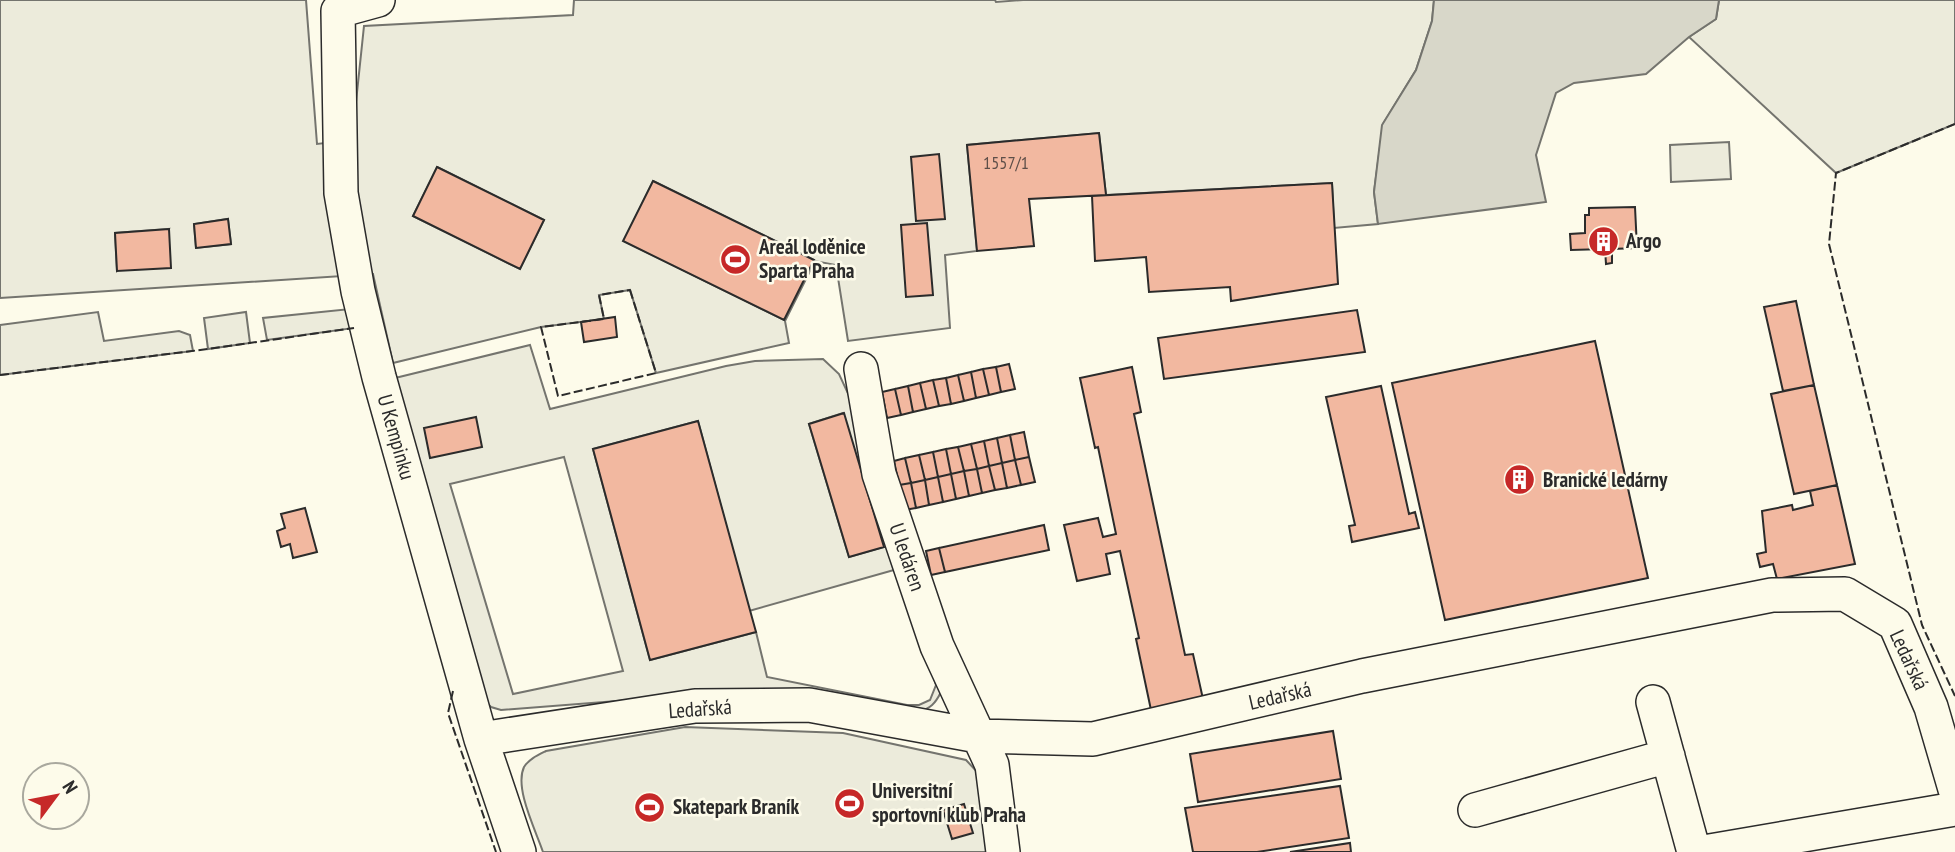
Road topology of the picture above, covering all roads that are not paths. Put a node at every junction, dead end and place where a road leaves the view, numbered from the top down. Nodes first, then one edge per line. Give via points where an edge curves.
1 (378, 0) edge
2 (861, 369) dead end
3 (1653, 702) dead end
4 (978, 736) junction
5 (481, 739) junction
6 (1668, 757) junction
7 (1955, 789) edge
8 (1955, 808) edge
9 (1475, 810) dead end
10 (519, 852) edge
11 (1003, 852) edge
12 (1694, 852) edge
13 (1704, 852) edge

1 - 5 street, U Kempinku via 338,11 341,192 379,377
2 - 4 street, U ledáren via 879,474 937,646
3 - 6 street
4 - 5 street, Ledařská via 809,705 695,706
4 - 7 street, Ledařská via 1093,739 1363,676 1772,595 1845,594 1895,624 1931,708
4 - 11 street, U ledáren via 992,765
5 - 10 street, U Kempinku
6 - 9 street
6 - 12 street
8 - 13 street

